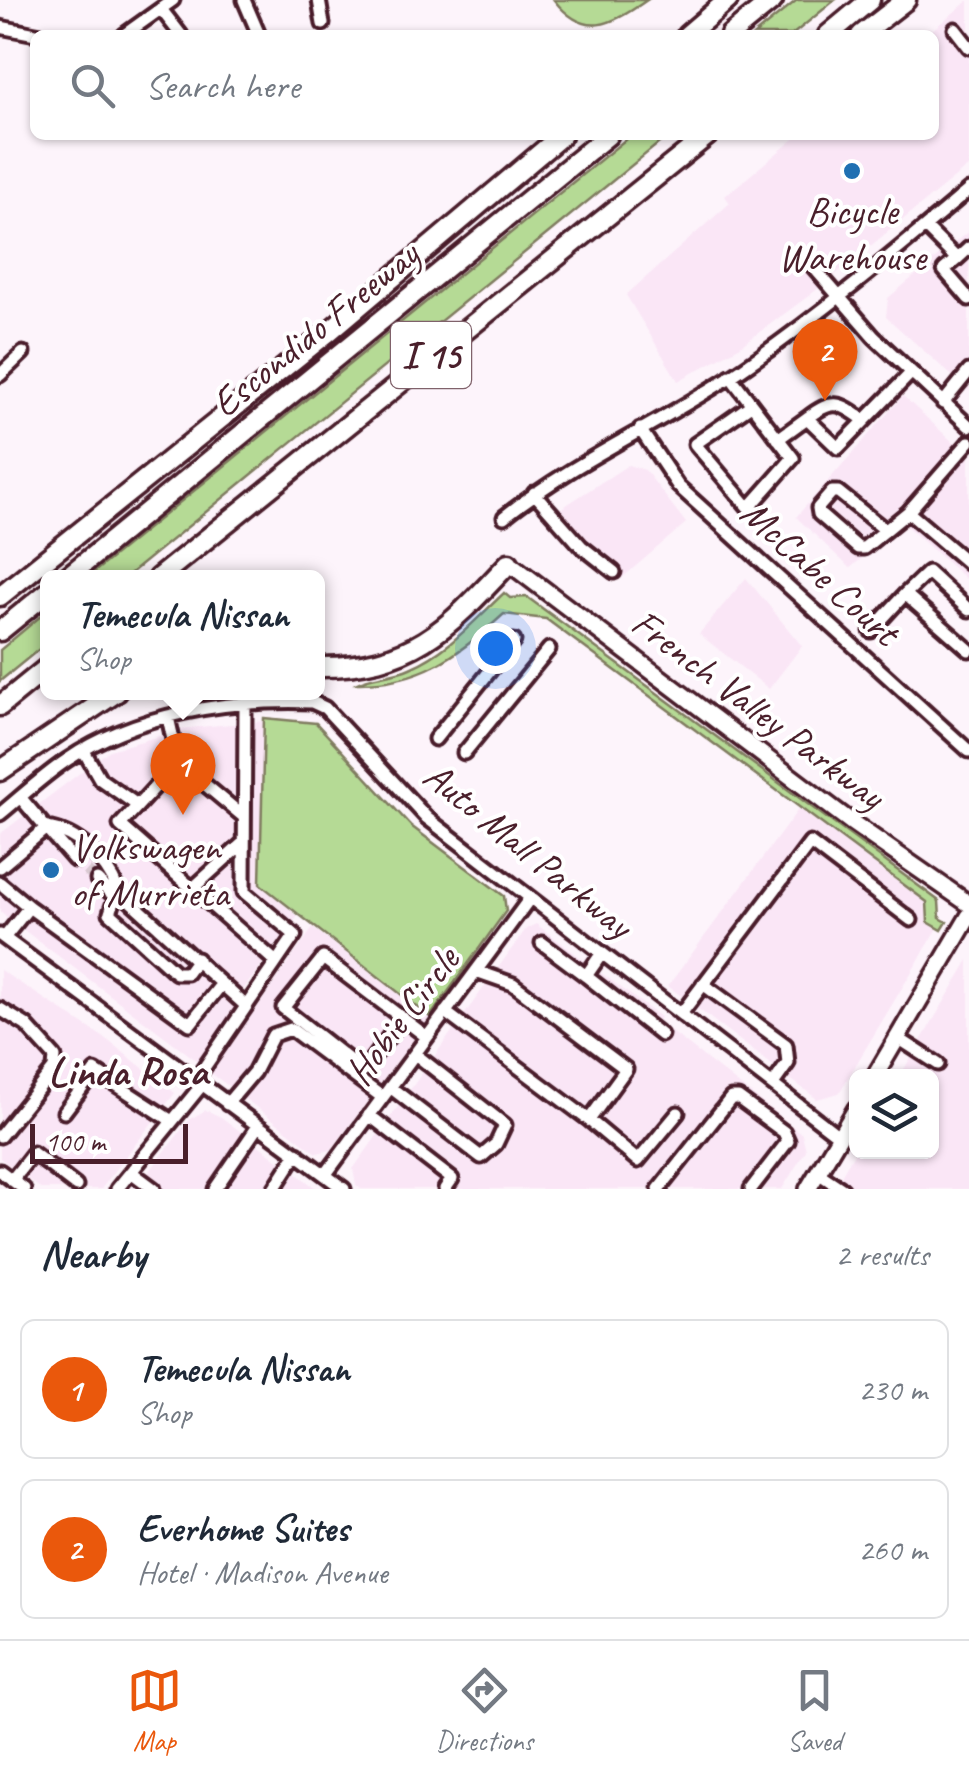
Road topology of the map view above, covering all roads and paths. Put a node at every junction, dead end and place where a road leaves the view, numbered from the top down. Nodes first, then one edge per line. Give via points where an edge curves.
1 (174, 0) edge
2 (244, 0) edge
3 (318, 0) edge
4 (728, 0) edge
5 (772, 0) edge
6 (870, 0) edge
7 (906, 0) edge
8 (161, 9) junction
9 (323, 24) dead end
10 (0, 27) edge
11 (955, 29) dead end
12 (131, 30) edge
13 (176, 30) edge
14 (257, 30) edge
15 (693, 30) edge
16 (736, 30) edge
17 (834, 30) edge
18 (867, 30) edge
19 (30, 33) edge
20 (969, 47) edge
21 (556, 140) edge
22 (602, 140) edge
23 (702, 140) edge
24 (969, 190) edge
25 (925, 227) junction
26 (969, 248) edge
27 (957, 259) junction
28 (809, 262) dead end
29 (838, 298) junction
30 (969, 300) edge
31 (23, 353) dead end
32 (969, 371) edge
33 (911, 373) junction
34 (0, 375) edge
35 (730, 376) junction
36 (943, 403) junction
37 (969, 404) edge
38 (751, 405) junction
39 (958, 416) junction
40 (807, 418) junction
41 (864, 420) junction
42 (969, 426) edge
43 (640, 428) junction
44 (778, 438) junction
45 (969, 442) edge
46 (534, 493) junction
47 (908, 512) junction
48 (504, 517) dead end
49 (884, 529) junction
50 (509, 562) joint
51 (969, 564) edge
52 (76, 570) edge
53 (168, 570) edge
54 (614, 572) dead end
55 (905, 594) junction
56 (0, 596) edge
57 (40, 598) edge
58 (969, 610) edge
59 (0, 631) edge
60 (871, 631) dead end
61 (514, 642) dead end
62 (548, 650) dead end
63 (969, 650) edge
64 (325, 667) edge
65 (40, 674) edge
66 (104, 700) edge
67 (245, 705) junction
68 (0, 706) edge
69 (168, 717) junction
70 (436, 740) dead end
71 (84, 751) junction
72 (969, 751) edge
73 (464, 753) dead end
74 (178, 762) junction
75 (0, 772) edge
76 (20, 798) junction
77 (137, 805) junction
78 (0, 814) edge
79 (244, 816) junction
80 (46, 828) junction
81 (244, 842) junction
82 (74, 860) tunnel mouth
83 (0, 867) edge
84 (97, 880) tunnel mouth
85 (0, 883) edge
86 (192, 888) junction
87 (116, 894) junction
88 (530, 898) junction
89 (969, 904) edge
90 (29, 907) junction
91 (969, 916) edge
92 (911, 920) dead end
93 (2, 936) edge
94 (542, 942) dead end
95 (602, 953) junction
96 (196, 959) junction
97 (276, 962) junction
98 (476, 970) junction
99 (586, 976) junction
100 (703, 984) junction
101 (220, 986) junction
102 (245, 1006) junction
103 (0, 1009) edge
104 (445, 1012) junction
105 (681, 1014) junction
106 (403, 1018) junction
107 (661, 1035) dead end
108 (427, 1036) junction
109 (898, 1038) junction
110 (414, 1054) junction
111 (938, 1064) dead end
112 (879, 1069) edge
113 (362, 1075) junction
114 (198, 1083) junction
115 (772, 1084) junction
116 (386, 1092) junction
117 (227, 1104) junction
118 (64, 1112) dead end
119 (678, 1113) dead end
120 (369, 1115) junction
121 (589, 1120) junction
122 (849, 1120) edge
123 (172, 1121) junction
124 (258, 1126) junction
125 (0, 1136) edge
126 (840, 1136) junction
127 (296, 1153) junction
128 (0, 1171) edge
129 (131, 1172) junction
130 (818, 1173) junction
131 (326, 1174) junction
132 (12, 1180) junction
133 (76, 1186) dead end
134 (24, 1189) edge
135 (117, 1189) edge
136 (154, 1189) edge
137 (215, 1189) edge
138 (274, 1189) edge
139 (344, 1189) edge
140 (445, 1189) edge
141 (659, 1189) edge
142 (751, 1189) edge
143 (808, 1189) edge
144 (842, 1189) edge

1 - 8 street
2 - 14 street
3 - 9 street
4 - 15 highway
5 - 16 highway
6 - 17 highway
7 - 18 highway
8 - 12 street
8 - 13 street
10 - 19 street
11 - 20 street
21 - 56 highway
22 - 52 highway, Escondido Freeway / I 15
23 - 53 highway, I 15
24 - 25 street
25 - 27 street
25 - 29 street
26 - 27 street
27 - 30 street via 944,270
28 - 29 street
29 - 33 street
29 - 35 street
31 - 34 street
32 - 36 street
33 - 36 street
33 - 41 street
35 - 38 street
35 - 43 street
36 - 39 street
37 - 39 street
38 - 44 street
38 - 44 street via 694,444 749,508 794,458
39 - 42 street
40 - 41 street via 828,402 841,402
40 - 41 street via 838,448
40 - 44 street
43 - 46 street
43 - 72 street, McCabe Court via 678,486
45 - 47 street
46 - 48 street
46 - 54 street
47 - 49 street
47 - 51 street
49 - 49 street via 858,548 818,508 838,492
50 - 64 highway via 422,646 371,665
50 - 89 main road, French Valley Parkway
55 - 58 street via 928,572
55 - 60 street
55 - 63 street
57 - 59 highway
61 - 70 street
62 - 73 street
65 - 68 highway
66 - 75 highway
67 - 69 street, Auto Mall Parkway
67 - 79 street
67 - 88 street, Auto Mall Parkway via 301,702 325,708 426,818
69 - 71 street, Auto Mall Parkway
69 - 74 street
71 - 76 street, Auto Mall Parkway
71 - 77 street via 100,778
74 - 77 street
74 - 79 street
76 - 78 street, Auto Mall Parkway
76 - 80 street
77 - 86 street via 120,825
79 - 81 street
80 - 82 street
80 - 83 street
80 - 87 street via 65,830 110,868
81 - 86 street
81 - 97 street via 244,892 295,935
84 - 87 street
85 - 90 street
86 - 97 street
87 - 96 street
87 - 96 street via 110,913 176,973 187,973
88 - 95 street, Auto Mall Parkway
88 - 98 street, Hobie Circle
90 - 93 street
90 - 101 street via 190,1024
91 - 109 main road
92 - 100 street via 810,843
93 - 114 street
94 - 99 street
95 - 99 street
95 - 105 street, Auto Mall Parkway
96 - 101 street
97 - 102 street
98 - 104 street, Hobie Circle
98 - 121 street via 513,984 626,1069
99 - 107 street
100 - 105 street
100 - 115 street via 786,1045 788,1063
101 - 102 street
102 - 114 street
103 - 125 street via 26,1025 54,1057 54,1068
104 - 108 street, Hobie Circle
104 - 121 street
105 - 115 street, Auto Mall Parkway
106 - 108 street
106 - 113 street
106 - 113 street via 323,958 310,972 284,1010
108 - 110 street, Hobie Circle
109 - 111 street
109 - 112 main road
110 - 116 street, Hobie Circle
110 - 116 street via 506,1125 496,1144 481,1157
113 - 116 street
113 - 117 street via 299,1032 281,1030
114 - 117 street
114 - 123 street
115 - 126 street, Auto Mall Parkway
116 - 120 street, Hobie Circle
117 - 124 street
118 - 123 street via 95,1070
119 - 121 street via 638,1161
120 - 131 street, Hobie Circle
120 - 140 street via 452,1179
122 - 126 main road
123 - 129 street
124 - 127 street
124 - 137 street
126 - 130 main road
127 - 131 street
127 - 138 street
128 - 132 street
129 - 135 street
129 - 136 street
130 - 143 main road
130 - 144 street
131 - 139 street
132 - 133 street via 34,1154
132 - 134 street
141 - 142 street via 731,1098 738,1098 788,1140

